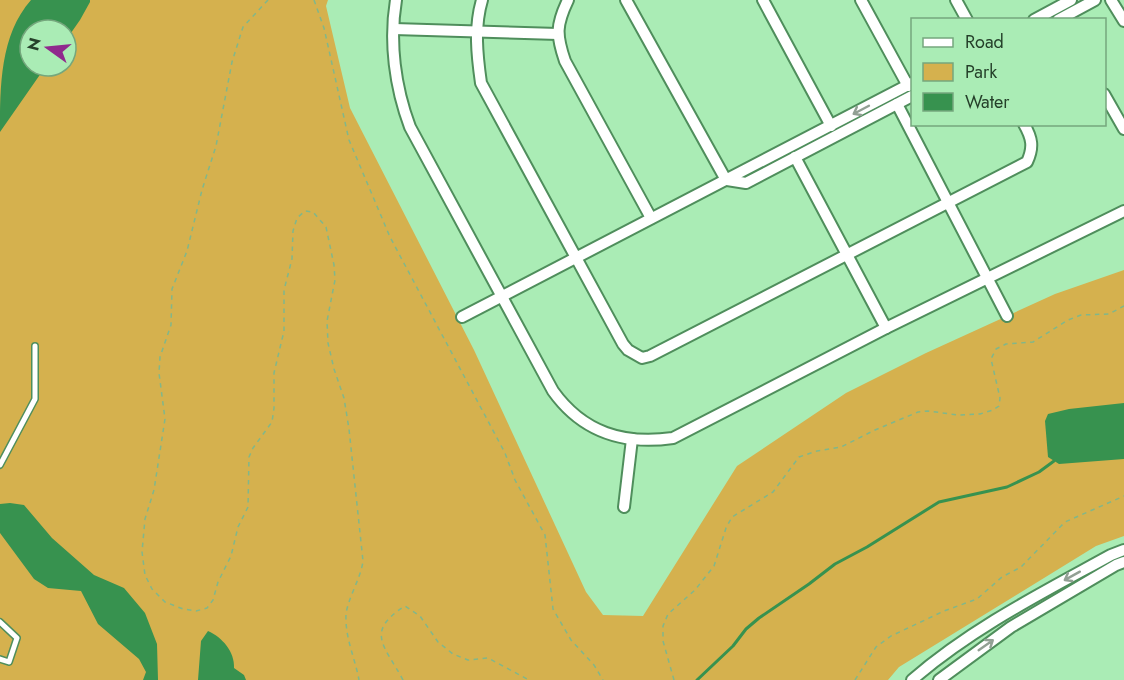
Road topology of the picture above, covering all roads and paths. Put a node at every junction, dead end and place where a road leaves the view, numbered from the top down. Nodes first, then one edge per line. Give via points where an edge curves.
1 (268, 0) edge
2 (314, 0) edge
3 (396, 0) edge
4 (482, 0) edge
5 (568, 0) edge
6 (626, 0) edge
7 (762, 0) edge
8 (861, 0) edge
9 (956, 0) edge
10 (1071, 0) edge
11 (1095, 0) edge
12 (1111, 0) edge
13 (1058, 13) edge
14 (966, 18) edge
15 (1041, 18) edge
16 (1124, 21) edge
17 (393, 29) junction
18 (477, 32) junction
19 (558, 34) junction
20 (911, 88) edge
21 (1106, 98) edge
22 (897, 104) junction
23 (831, 126) junction
24 (1025, 126) edge
25 (1124, 129) edge
26 (795, 157) junction
27 (726, 180) junction
28 (949, 202) junction
29 (1124, 211) edge
30 (651, 218) junction
31 (847, 255) junction
32 (576, 258) junction
33 (987, 278) junction
34 (502, 296) junction
35 (1124, 306) edge
36 (1007, 316) dead end
37 (462, 317) dead end
38 (886, 328) junction
39 (35, 346) dead end
40 (632, 439) junction
41 (0, 465) edge
42 (1124, 496) edge
43 (624, 507) dead end
44 (1124, 550) edge
45 (1124, 562) edge
46 (0, 622) edge
47 (0, 659) edge
48 (359, 680) edge
49 (403, 680) edge
50 (529, 680) edge
51 (603, 680) edge
52 (674, 680) edge
53 (855, 680) edge
54 (912, 680) edge
55 (939, 680) edge

1 - 48 path via 243,27 216,146 187,251 172,288 171,325 160,357 165,419 154,490 145,519 145,575 165,602 183,609 207,608 213,600 248,507 249,458 272,422 274,373 284,331 284,290 292,259 293,231 297,218 305,211 313,212 326,227 334,265 328,343 344,398 356,482 363,561 346,613 349,645
2 - 51 path via 350,140 390,237 545,535 554,609 571,640
3 - 17 street
4 - 18 street
5 - 19 street via 560,15
6 - 27 street
7 - 23 street
8 - 20 street
9 - 14 street
10 - 13 street
11 - 13 street
12 - 16 street
13 - 15 street
17 - 18 street
17 - 34 street via 401,104 410,127
18 - 19 street
18 - 32 street via 482,83
19 - 30 street via 565,61
20 - 22 street
20 -> 23 street
21 - 25 street
22 - 26 street
22 - 28 street
23 - 27 street
24 - 28 street via 1032,138 1027,162
26 - 27 street via 746,183
26 - 31 street
27 - 30 street
28 - 31 street
28 - 33 street
29 - 33 street
30 - 32 street
31 - 32 street via 642,358 623,344
31 - 38 street
32 - 34 street
33 - 36 street
33 - 38 street
34 - 37 street
34 - 40 street via 563,406 596,430
35 - 52 path via 1109,314 1081,315 1033,342 1006,344 996,349 991,359 999,406 993,410 958,415 918,412 841,447 799,457 773,492 732,517 714,566 668,614 663,641
38 - 40 street via 673,438
39 - 41 lane via 35,399
40 - 43 street
42 - 53 path via 1065,522 1022,567 1002,577 977,599 891,636 876,647
44 -> 54 street via 1000,616
55 -> 45 street via 1011,627
46 - 47 lane via 17,638 9,662
49 - 50 path via 381,640 380,630 389,616 405,606 420,616 438,642 453,654 468,660 488,658

